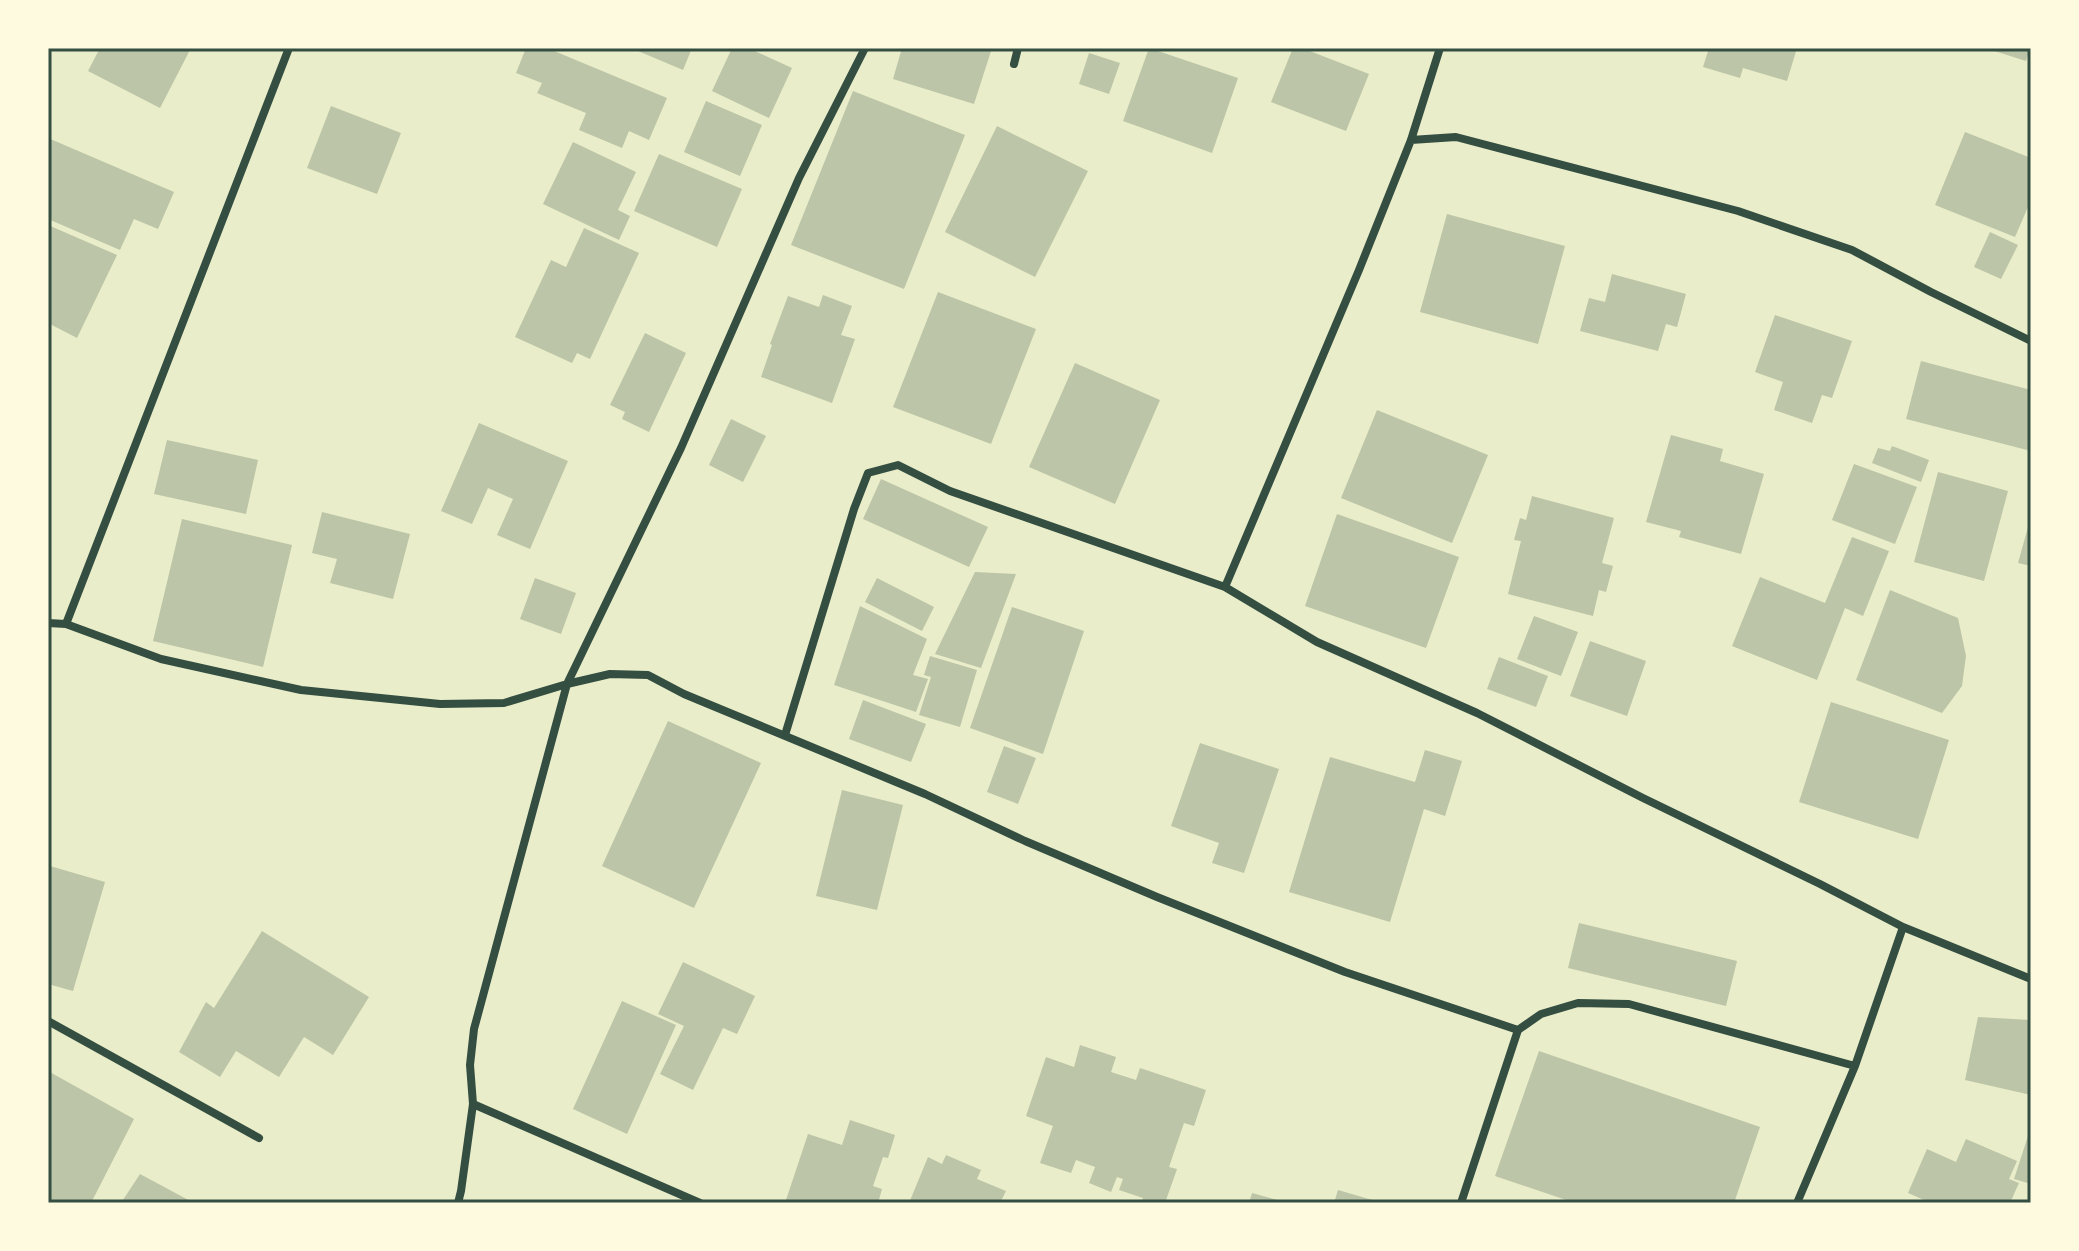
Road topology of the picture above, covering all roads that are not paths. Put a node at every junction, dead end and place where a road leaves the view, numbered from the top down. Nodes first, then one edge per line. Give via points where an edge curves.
1 (289, 48) edge
2 (865, 48) edge
3 (1018, 48) edge
4 (1440, 48) edge
5 (1014, 64) dead end
6 (1411, 140) junction
7 (2031, 341) edge
8 (1225, 587) junction
9 (48, 623) edge
10 (66, 624) junction
11 (567, 684) junction
12 (785, 735) junction
13 (1903, 927) junction
14 (2031, 979) edge
15 (48, 1021) edge
16 (1518, 1030) junction
17 (1855, 1066) junction
18 (473, 1104) junction
19 (259, 1138) dead end
20 (458, 1203) edge
21 (700, 1203) edge
22 (1461, 1203) edge
23 (1797, 1203) edge

1 - 10 street
2 - 11 street via 799,178 681,448
3 - 5 street
4 - 6 street
6 - 7 street via 1456,137 1738,211 1852,250
6 - 8 street
8 - 12 street via 950,491 898,465 868,473
8 - 13 street via 1317,642 1477,713
9 - 10 street
10 - 11 street via 161,659 301,690 440,704 504,703
11 - 12 street via 610,674 648,675
11 - 18 street via 474,1029
12 - 16 street via 1157,897 1345,972
13 - 14 street
13 - 17 street
15 - 19 street
16 - 17 street via 1541,1014 1578,1003 1629,1004
16 - 22 street
17 - 23 street
18 - 20 street
18 - 21 street

